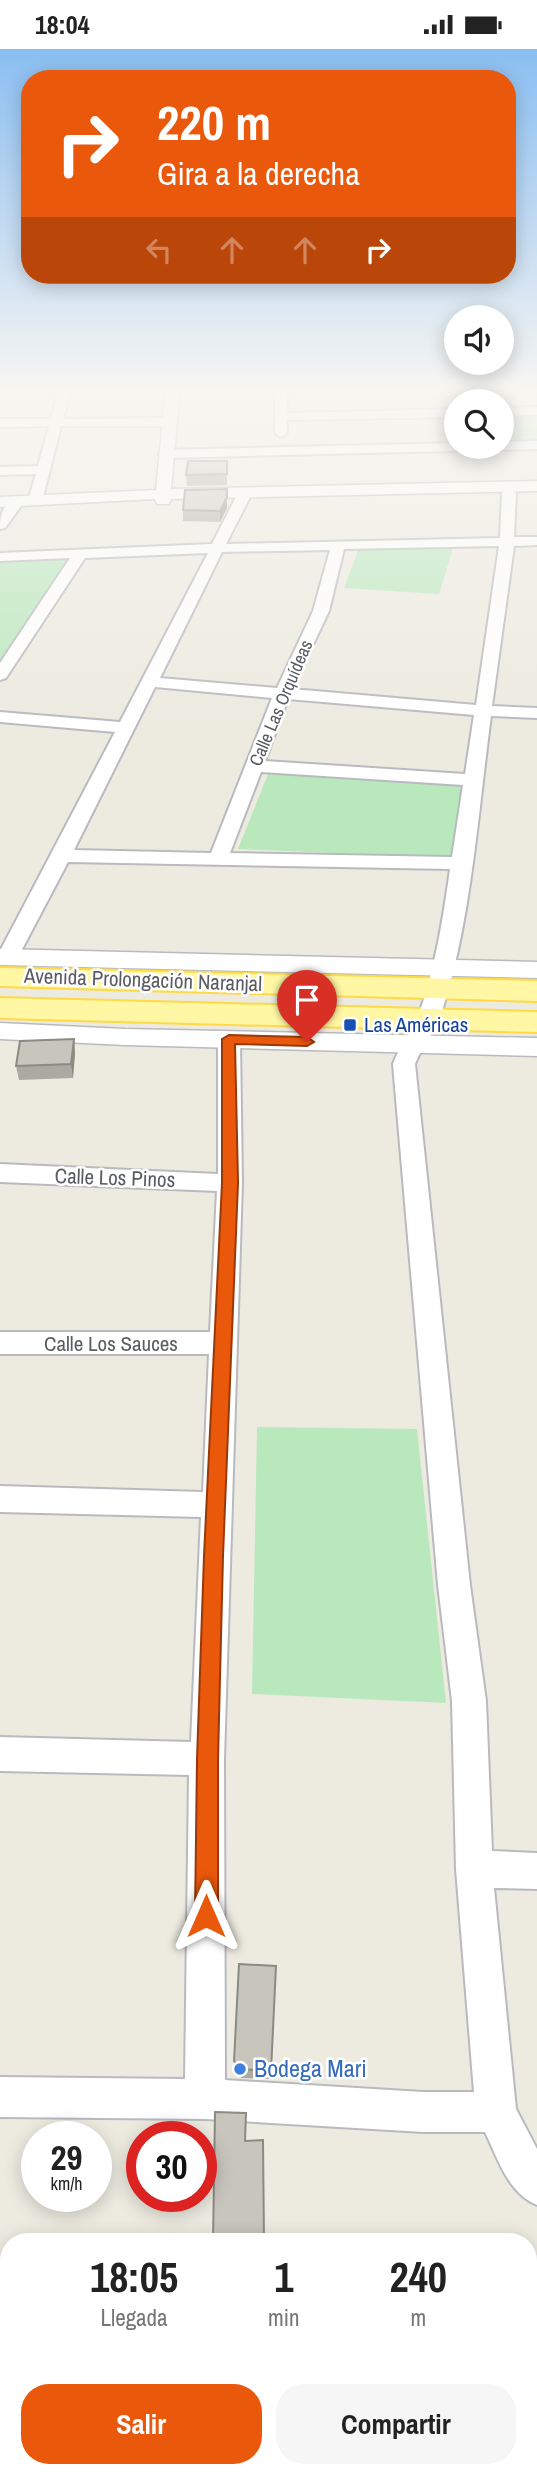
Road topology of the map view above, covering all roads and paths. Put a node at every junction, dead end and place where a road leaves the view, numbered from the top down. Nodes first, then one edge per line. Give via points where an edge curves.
1 (25, 502) edge
2 (57, 502) edge
3 (240, 502) edge
4 (509, 502) edge
5 (5, 505) edge
6 (0, 524) edge
7 (507, 541) junction
8 (537, 541) edge
9 (338, 545) junction
10 (218, 548) junction
11 (80, 554) junction
12 (0, 557) edge
13 (0, 675) edge
14 (149, 682) junction
15 (282, 694) junction
16 (485, 711) junction
17 (537, 713) edge
18 (0, 717) edge
19 (126, 727) junction
20 (254, 766) junction
21 (474, 780) junction
22 (61, 856) junction
23 (218, 859) junction
24 (461, 863) junction
25 (91, 959) junction
26 (2, 964) edge
27 (537, 970) edge
28 (120, 979) junction
29 (537, 991) edge
30 (429, 1005) junction
31 (0, 1008) edge
32 (194, 1014) junction
33 (537, 1022) edge
34 (0, 1031) edge
35 (125, 1037) junction
36 (229, 1039) junction
37 (537, 1047) edge
38 (0, 1173) edge
39 (230, 1183) junction
40 (0, 1343) edge
41 (222, 1343) junction
42 (0, 1499) edge
43 (215, 1505) junction
44 (0, 1754) edge
45 (207, 1759) junction
46 (474, 1869) junction
47 (537, 1871) edge
48 (0, 2097) edge
49 (205, 2099) junction
50 (496, 2112) junction
51 (537, 2184) edge

1 - 5 street
2 - 5 street
3 - 10 street
4 - 7 street
5 - 6 street
7 - 8 street
7 - 9 street
7 - 16 street
9 - 10 street
9 - 15 street, Calle Las Orquídeas via 321,611
10 - 11 street
10 - 14 street
11 - 12 street
11 - 13 street
14 - 15 street
14 - 19 street
15 - 16 street
15 - 20 street, Calle Las Orquídeas
16 - 17 street
16 - 21 street
18 - 19 street
19 - 22 street
20 - 21 street
20 - 23 street, Calle Las Orquídeas
21 - 24 street
22 - 23 street
22 - 26 street
23 - 24 street
24 - 30 street
25 - 26 street, Avenida Prolongación Naranjal
25 - 28 main road
25 - 30 street, Avenida Prolongación Naranjal
26 - 28 main road, Avenida Prolongación Naranjal
27 - 30 street, Avenida Prolongación Naranjal
28 - 30 main road, Avenida Prolongación Naranjal
29 - 30 main road, Avenida Prolongación Naranjal
30 - 32 main road, Avenida Prolongación Naranjal
30 - 33 main road, Avenida Prolongación Naranjal
30 - 36 street, Avenida Prolongación Naranjal
30 - 37 street, Avenida Prolongación Naranjal
30 - 46 street via 404,1064 469,1701
31 - 32 main road, Avenida Prolongación Naranjal
32 - 35 main road
34 - 35 street, Avenida Prolongación Naranjal
35 - 36 street, Avenida Prolongación Naranjal
36 - 39 street
38 - 39 street, Calle Los Pinos
39 - 41 street
40 - 41 street, Calle Los Sauces
41 - 43 street
42 - 43 street
43 - 45 street
44 - 45 street
45 - 49 street
46 - 47 street
46 - 50 street
48 - 49 street
49 - 50 street
50 - 51 street

